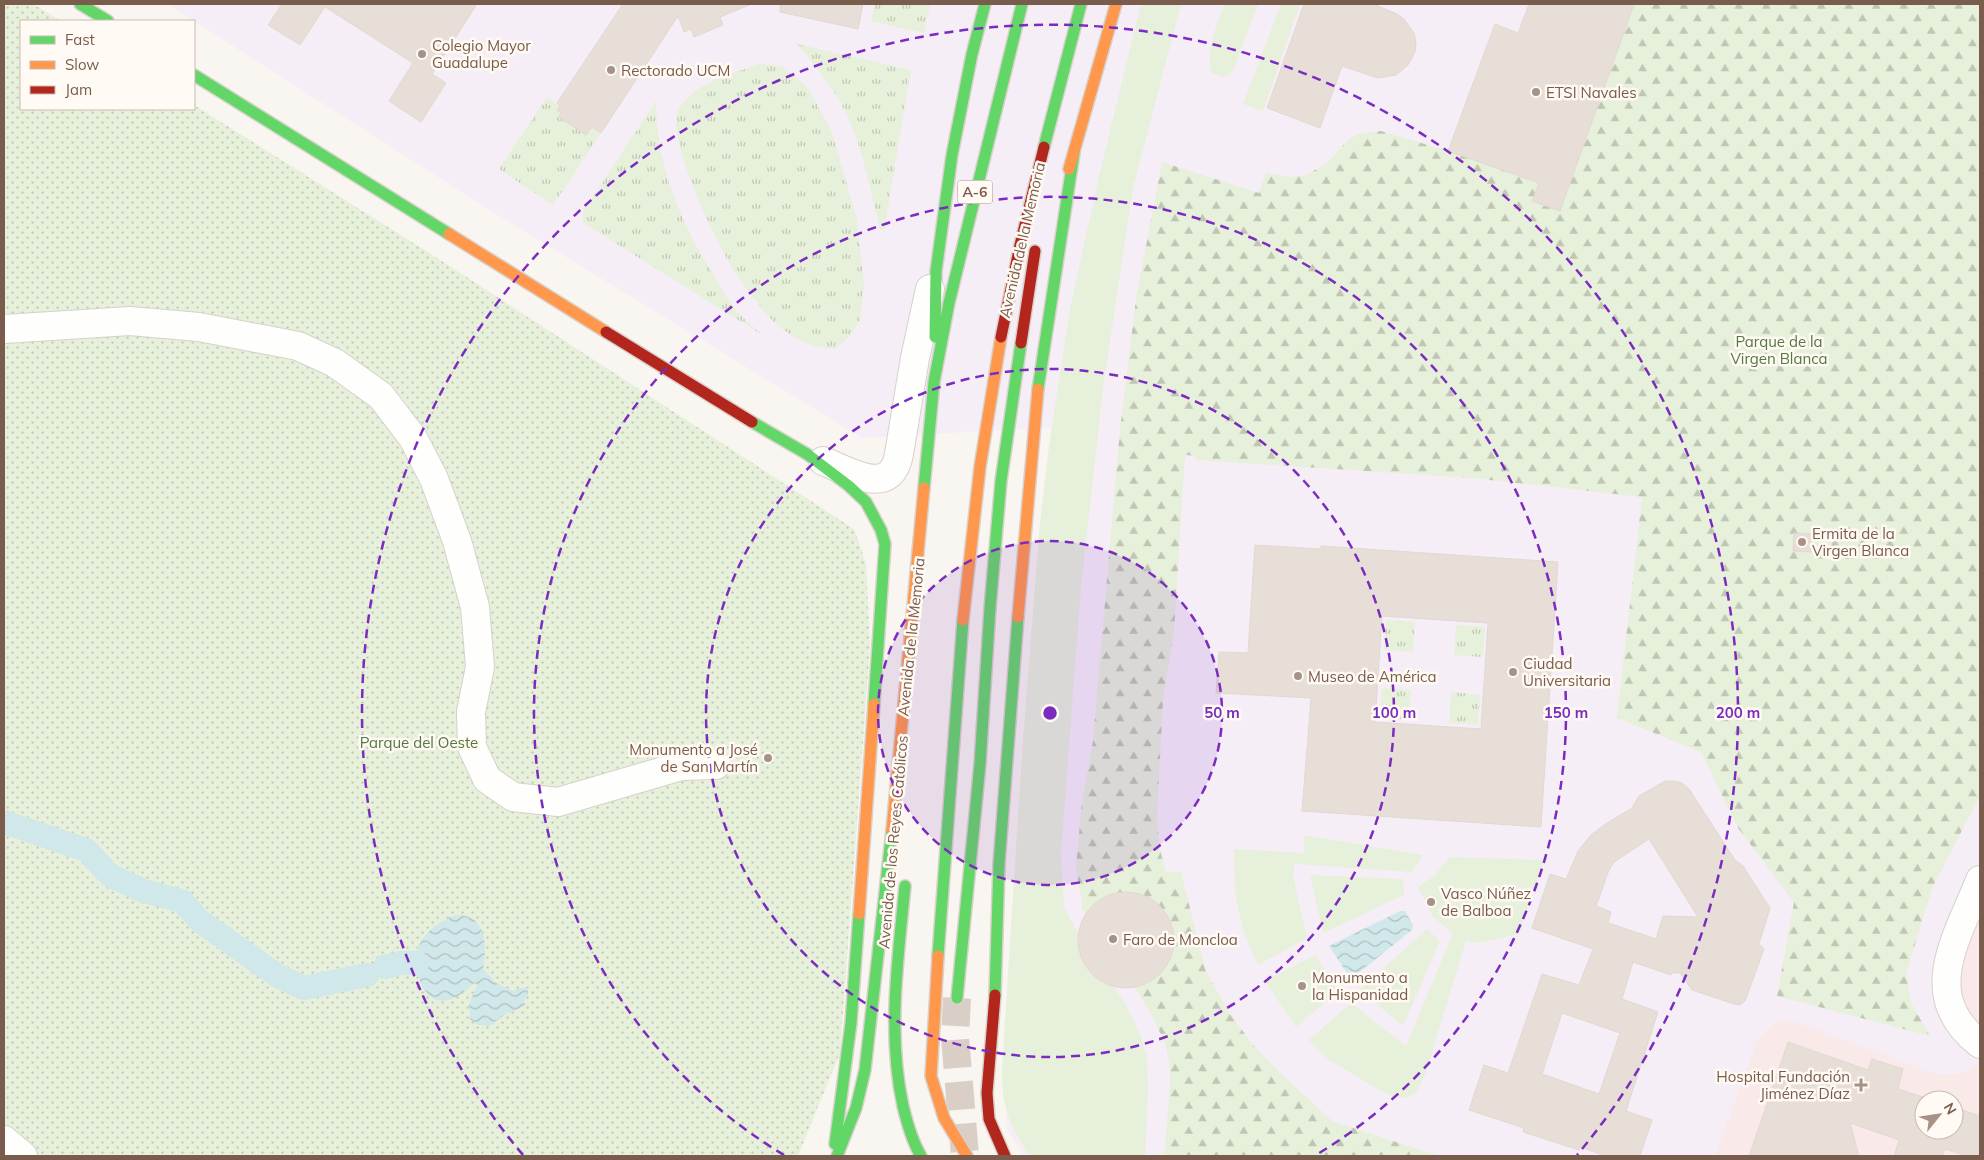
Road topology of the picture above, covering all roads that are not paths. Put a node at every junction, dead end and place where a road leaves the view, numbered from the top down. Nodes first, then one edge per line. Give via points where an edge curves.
1 (80, 4) edge
2 (985, 4) edge
3 (1022, 4) edge
4 (1080, 4) edge
5 (1116, 4) edge
6 (106, 20) edge
7 (195, 76) edge
8 (1052, 111) junction
9 (1074, 153) junction
10 (1041, 206) dead end
11 (936, 271) junction
12 (4, 328) edge
13 (934, 382) junction
14 (806, 454) junction
15 (921, 526) junction
16 (926, 584) dead end
17 (716, 765) dead end
18 (906, 871) dead end
19 (1980, 880) edge
20 (957, 998) tunnel mouth
21 (1980, 1044) edge
22 (4, 1140) edge
23 (23, 1156) edge
24 (832, 1156) edge
25 (837, 1156) edge
26 (921, 1156) edge
27 (966, 1156) edge
28 (1005, 1156) edge

1 - 6 main road
2 - 11 main road, Avenida de la Memoria via 952,155
3 - 13 main road, Avenida de la Memoria / A-6 via 951,294
4 - 8 main road, Avenida de la Memoria
5 - 9 main road, Avenida de la Memoria
7 - 14 main road
8 - 10 main road, Avenida de la Memoria
8 - 27 main road, Avenida de la Memoria via 1004,314 973,516 942,876 931,1076 939,1106
9 - 20 main road, Avenida de la Memoria via 1044,241 1026,314 1001,482 980,764
9 - 28 main road via 1038,388 999,864 996,1000 986,1093 989,1119
11 - 13 main road, Avenida de la Memoria
11 - 14 street, Avenida de la Memoria via 927,299 895,468 886,477 868,478
12 - 17 street via 130,321 199,327 298,346 335,364 381,396 413,438 434,479 457,541 475,607 480,667 471,712 472,747 487,779 513,797 558,802 681,766
13 - 15 main road, Avenida de la Memoria / A-6
14 - 24 main road via 866,502 885,544 851,1023
15 - 16 main road
15 - 25 main road, Avenida de la Memoria via 867,1057 855,1112
18 - 26 main road, Avenida de los Reyes Católicos via 895,1035 899,1093 914,1144
19 - 21 street via 1950,952 1946,972 1947,996 1956,1017
22 - 23 street

